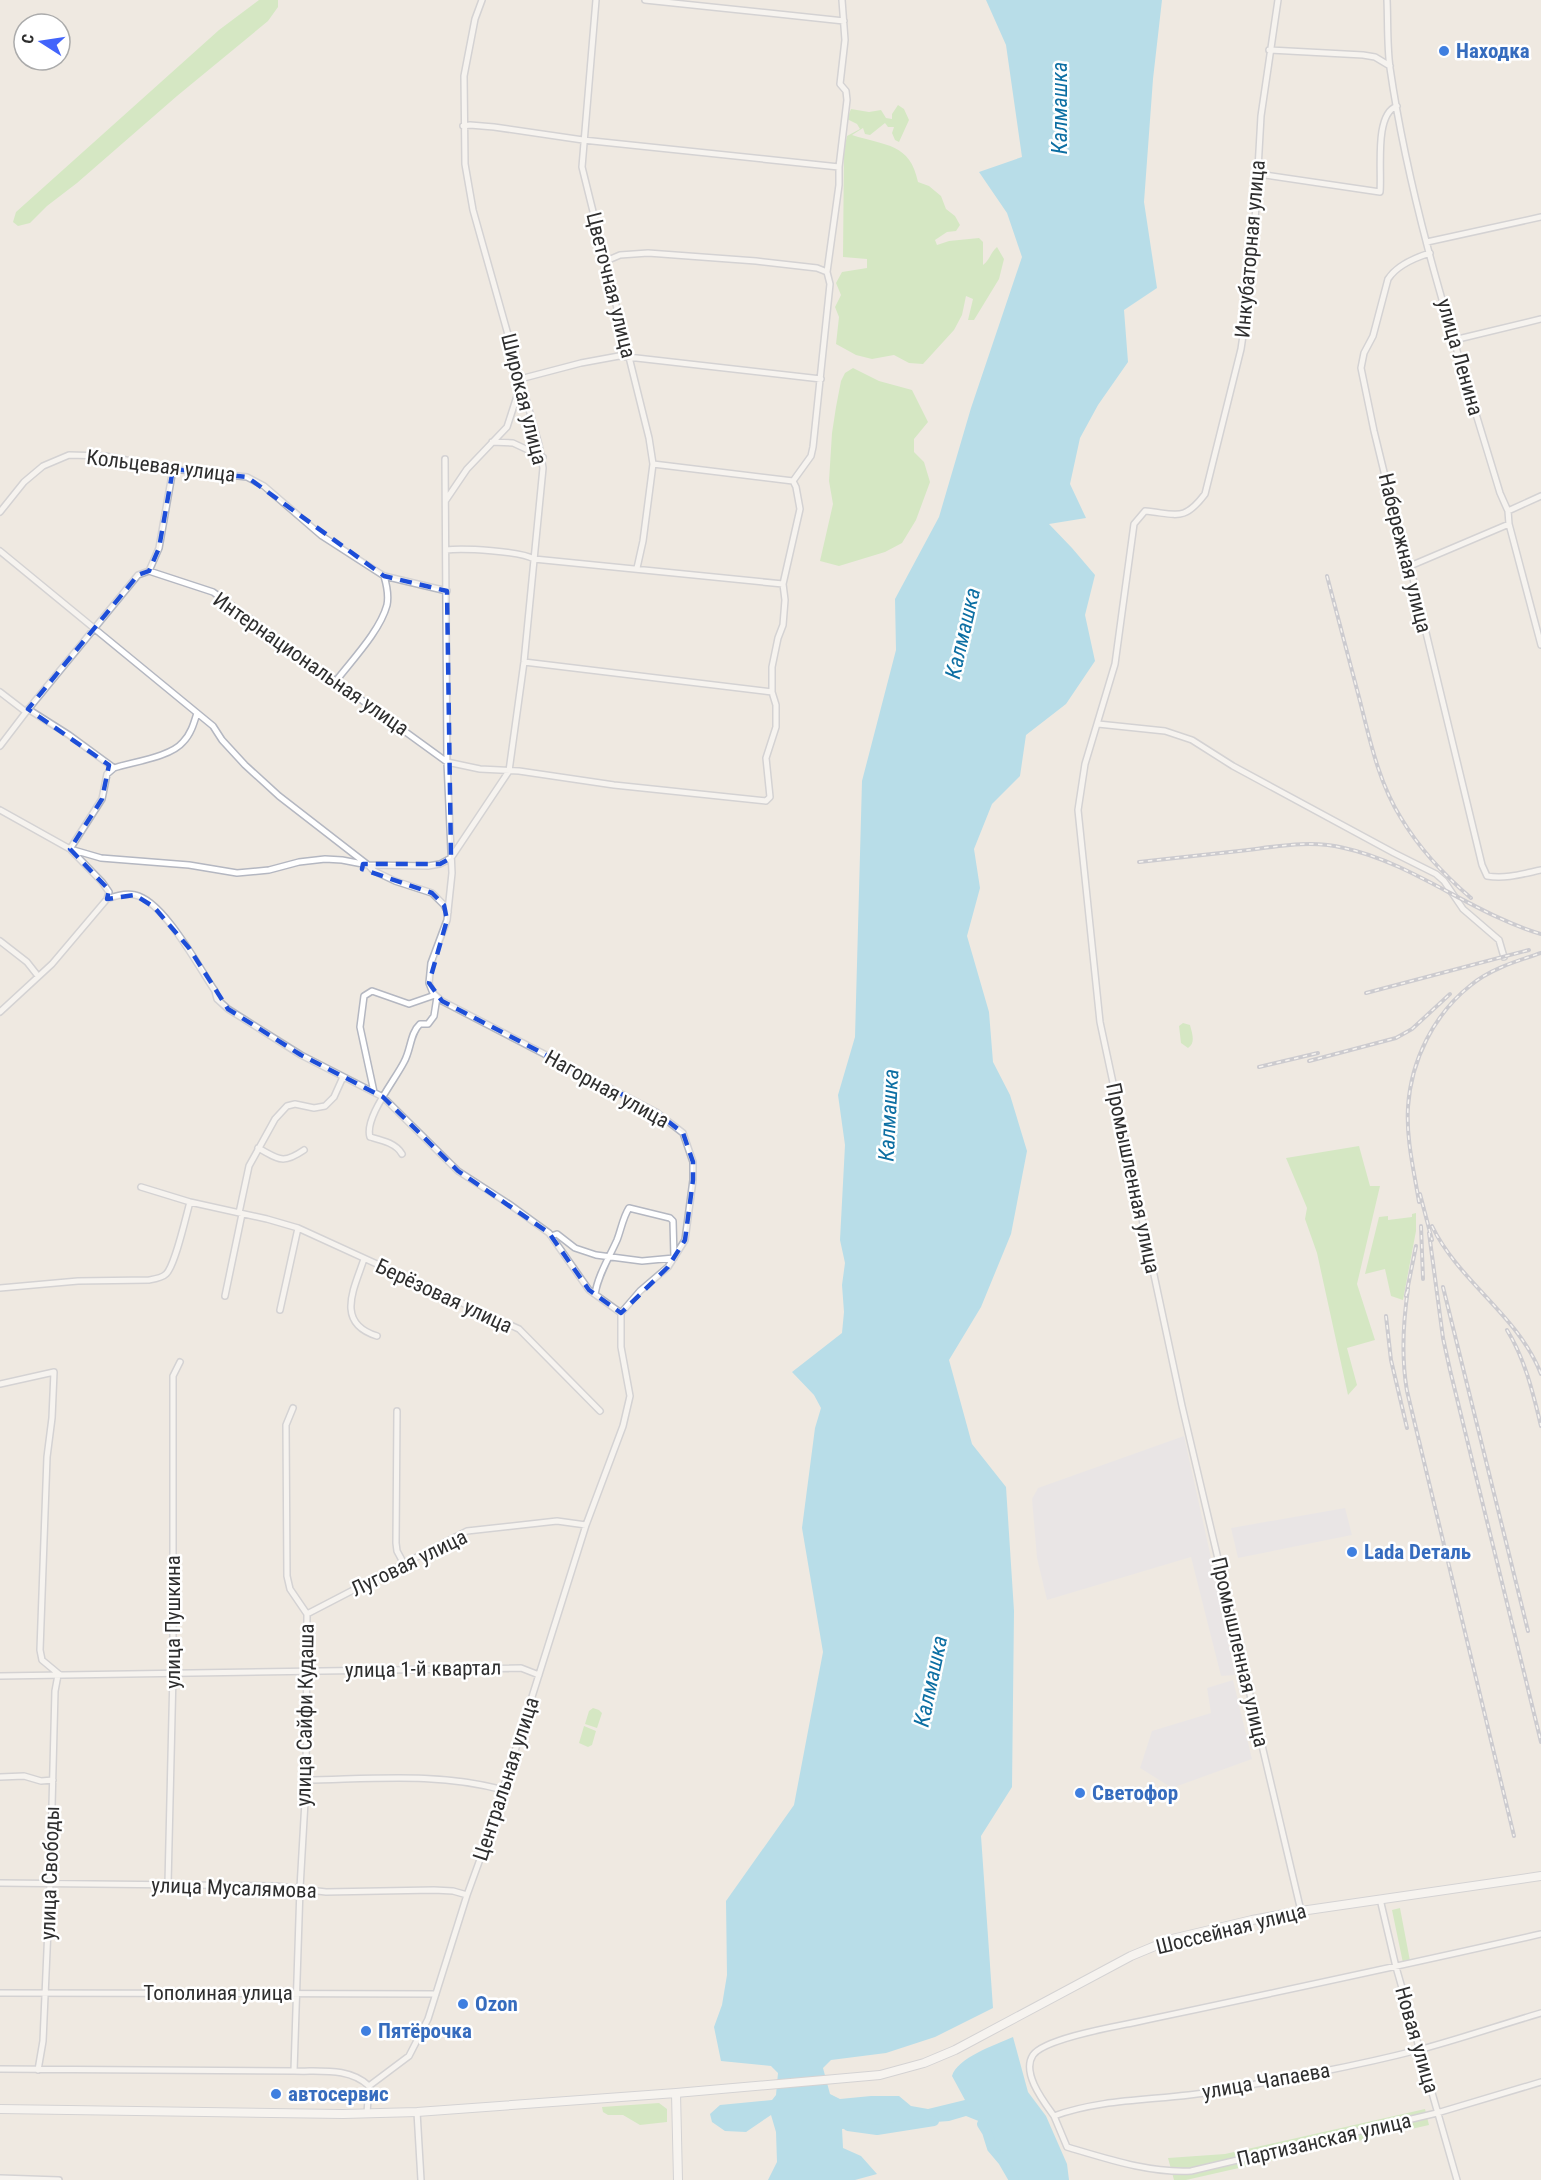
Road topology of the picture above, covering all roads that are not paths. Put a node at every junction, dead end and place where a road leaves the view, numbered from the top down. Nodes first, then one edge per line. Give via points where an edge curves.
1 (482, 0) edge
2 (596, 0) edge
3 (645, 0) edge
4 (842, 0) edge
5 (1278, 0) edge
6 (1387, 0) edge
7 (844, 21) junction
8 (1269, 50) junction
9 (1390, 66) junction
10 (1397, 106) junction
11 (463, 126) junction
12 (583, 140) junction
13 (839, 167) junction
14 (1258, 174) junction
15 (1541, 217) edge
16 (1427, 243) junction
17 (1430, 253) junction
18 (606, 261) junction
19 (827, 272) junction
20 (1541, 319) edge
21 (1454, 340) junction
22 (629, 358) junction
23 (520, 379) junction
24 (821, 379) junction
25 (522, 386) junction
26 (492, 442) junction
27 (543, 458) junction
28 (445, 459) dead end
29 (653, 464) junction
30 (173, 469) junction
31 (793, 481) junction
32 (1205, 494) joint
33 (1541, 496) edge
34 (446, 501) junction
35 (1508, 511) junction
36 (0, 512) edge
37 (1509, 524) junction
38 (446, 550) junction
39 (0, 551) edge
40 (534, 559) junction
41 (1410, 566) junction
42 (637, 568) junction
43 (148, 571) junction
44 (384, 576) junction
45 (783, 584) junction
46 (447, 591) junction
47 (96, 628) junction
48 (1541, 645) edge
49 (524, 662) junction
50 (336, 681) junction
51 (772, 692) junction
52 (0, 693) edge
53 (27, 710) junction
54 (197, 713) junction
55 (1098, 724) junction
56 (0, 746) edge
57 (447, 762) junction
58 (114, 768) junction
59 (509, 771) junction
60 (0, 810) edge
61 (70, 849) junction
62 (451, 858) junction
63 (368, 865) junction
64 (1541, 870) edge
65 (107, 899) junction
66 (448, 912) junction
67 (0, 941) edge
68 (1504, 957) dead end
69 (39, 976) junction
70 (438, 998) junction
71 (0, 1012) edge
72 (343, 1077) junction
73 (374, 1092) junction
74 (383, 1097) junction
75 (258, 1148) junction
76 (304, 1149) dead end
77 (402, 1154) dead end
78 (141, 1186) dead end
79 (190, 1202) junction
80 (241, 1213) junction
81 (298, 1228) junction
82 (551, 1236) junction
83 (610, 1256) junction
84 (674, 1258) junction
85 (364, 1259) junction
86 (0, 1288) edge
87 (595, 1294) junction
88 (225, 1296) dead end
89 (280, 1310) dead end
90 (621, 1313) junction
91 (377, 1336) dead end
92 (180, 1362) dead end
93 (0, 1384) edge
94 (293, 1408) dead end
95 (397, 1411) dead end
96 (600, 1412) dead end
97 (586, 1525) junction
98 (404, 1564) junction
99 (307, 1614) junction
100 (305, 1671) junction
101 (173, 1673) junction
102 (59, 1675) junction
103 (539, 1675) junction
104 (0, 1676) edge
105 (0, 1777) edge
106 (53, 1780) junction
107 (306, 1780) junction
108 (503, 1790) junction
109 (1541, 1876) edge
110 (0, 1883) edge
111 (50, 1883) junction
112 (168, 1884) junction
113 (300, 1888) junction
114 (467, 1895) junction
115 (1380, 1899) junction
116 (1301, 1911) junction
117 (1541, 1934) edge
118 (1396, 1967) junction
119 (0, 1993) edge
120 (45, 1993) junction
121 (297, 1993) junction
122 (436, 1994) junction
123 (1541, 2013) edge
124 (1421, 2049) junction
125 (0, 2069) edge
126 (38, 2070) junction
127 (294, 2071) junction
128 (1541, 2082) edge
129 (369, 2086) junction
130 (676, 2093) junction
131 (0, 2109) edge
132 (417, 2112) junction
133 (367, 2113) junction
134 (1437, 2113) junction
135 (1054, 2116) junction
136 (1171, 2171) junction
137 (0, 2178) edge
138 (16, 2179) edge
139 (59, 2180) edge
140 (421, 2180) edge
141 (678, 2180) edge
142 (1168, 2180) edge
143 (1457, 2180) edge

1 - 11 street, Широкая улица via 467,52
2 - 12 street, Цветочная улица
3 - 7 street
4 - 7 street
5 - 8 street, Инкубаторная улица
6 - 9 street, улица Ленина
7 - 13 street via 840,84 847,100
8 - 9 street via 1363,55
8 - 14 street, Инкубаторная улица
9 - 10 street, улица Ленина
10 - 14 street via 1389,108 1381,132 1380,192
10 - 16 street, улица Ленина
11 - 12 street
11 - 23 street, Широкая улица via 473,210
12 - 13 street
12 - 18 street, Цветочная улица via 582,167
13 - 19 street
14 - 32 street, Инкубаторная улица via 1252,274 1241,348
15 - 16 street
16 - 17 street, улица Ленина
17 - 21 street, улица Ленина
17 - 41 street, Набережная улица via 1406,262 1388,279 1361,368 1390,498
18 - 19 street via 620,255 648,253 756,261
18 - 22 street, Цветочная улица
19 - 24 street via 830,284
20 - 21 street
21 - 35 street, улица Ленина
22 - 23 street via 581,363
22 - 24 street
22 - 29 street, Цветочная улица
23 - 25 street, Широкая улица
24 - 31 street via 811,456
25 - 26 street via 507,427
25 - 27 street, Широкая улица
26 - 27 street via 513,443
26 - 34 street via 467,469
27 - 40 street, Широкая улица
28 - 34 street
29 - 31 street
29 - 42 street, Цветочная улица
30 - 36 street, Кольцевая улица via 105,456 69,455 43,466
30 - 43 street via 159,548
30 - 44 street, Кольцевая улица via 247,477 264,486 322,536
31 - 45 street via 800,509
32 - 55 street, Промышленная улица via 1194,509 1184,514 1145,511 1134,524 1115,664
33 - 35 street
34 - 38 street
35 - 37 street, улица Ленина
37 - 41 street
37 - 48 street, улица Ленина
38 - 40 street via 520,554
38 - 46 street
39 - 47 street
40 - 42 street
40 - 49 street, Широкая улица
41 - 64 street, Набережная улица via 1482,866 1487,876 1509,877
42 - 45 street
43 - 47 street via 138,575
43 - 50 street, Интернациональная улица via 213,592
44 - 46 street, Кольцевая улица
44 - 50 street via 387,604 380,623
45 - 51 street via 783,625 774,653
46 - 57 street
47 - 53 street
47 - 54 street
49 - 51 street
49 - 59 street, Широкая улица
50 - 57 street, Интернациональная улица
51 - 59 street via 776,727 766,758 770,797 765,801
52 - 53 street
53 - 56 street
53 - 58 street
54 - 58 street via 182,744
54 - 63 street via 279,796
55 - 68 street via 1165,731 1192,740 1233,766 1436,874 1463,909 1498,940
55 - 116 street, Промышленная улица via 1085,764 1078,810 1100,1022 1182,1406
57 - 59 street
57 - 62 street
58 - 61 street via 107,774 102,799
59 - 62 street, Широкая улица
60 - 61 street
61 - 63 street via 100,858 237,873 325,859
61 - 65 street via 107,888
62 - 63 street via 428,866
62 - 66 street
63 - 66 street via 395,881 432,893
65 - 69 street
65 - 72 street via 135,895 149,903 189,948 217,999 228,1009
66 - 70 street via 429,973 429,983
67 - 69 street
69 - 71 street
70 - 73 street via 409,1004 372,991 364,996 360,1027
70 - 74 street via 434,1016 428,1024 415,1029 405,1061
70 - 84 street, Нагорная улица via 656,1112 683,1134 693,1162 693,1180 685,1240
72 - 73 street
72 - 75 street via 325,1106 287,1106 274,1119
73 - 74 street
74 - 77 street via 368,1134
74 - 82 street via 458,1171
75 - 76 street via 280,1159 288,1159
75 - 80 street via 245,1180
78 - 79 street, Берёзовая улица
79 - 80 street, Берёзовая улица
79 - 86 street via 168,1273 159,1278
80 - 81 street, Берёзовая улица
80 - 88 street
81 - 85 street, Берёзовая улица
81 - 89 street
82 - 83 street via 557,1234 583,1252
82 - 87 street
83 - 84 street via 642,1261
83 - 84 street via 629,1208 673,1221
83 - 87 street
84 - 90 street, Нагорная улица
85 - 91 street, Берёзовая улица via 350,1313 361,1329
85 - 96 street, Берёзовая улица via 519,1329
87 - 90 street
90 - 97 street, Центральная улица via 621,1347 630,1396 623,1426
92 - 101 street, улица Пушкина via 173,1376
93 - 102 street via 54,1372 46,1457 40,1650 42,1660
94 - 99 street, улица Сайфи Кудаша via 286,1425 287,1576 290,1589
95 - 98 street via 396,1543
97 - 98 street, Луговая улица via 557,1521 467,1531
97 - 103 street, Центральная улица
98 - 99 street, Луговая улица
99 - 100 street, улица Сайфи Кудаша
100 - 101 street, улица 1-й квартал
100 - 103 street, улица 1-й квартал via 521,1668
100 - 107 street, улица Сайфи Кудаша
101 - 102 street, улица 1-й квартал
101 - 112 street, улица Пушкина
102 - 104 street, улица 1-й квартал
102 - 106 street, улица Свободы via 55,1691
103 - 108 street, Центральная улица
105 - 106 street
106 - 111 street, улица Свободы
107 - 108 street via 428,1778 477,1782
107 - 113 street, улица Сайфи Кудаша
108 - 114 street, Центральная улица
109 - 115 main road, Шоссейная улица
110 - 111 street, улица Мусалямова
111 - 112 street, улица Мусалямова
111 - 120 street, улица Свободы
112 - 113 street, улица Мусалямова
113 - 114 street, улица Мусалямова via 326,1892 434,1890
113 - 121 street, улица Сайфи Кудаша
114 - 122 street, Центральная улица
115 - 116 main road, Шоссейная улица
115 - 118 street, Новая улица
116 - 130 main road, Шоссейная улица via 1172,1939 1131,1956 978,2039 931,2061 892,2073
117 - 118 street
118 - 124 street, Новая улица
118 - 135 street via 1089,2032 1046,2045 1034,2054 1031,2070 1036,2091
119 - 120 street, Тополиная улица
120 - 121 street, Тополиная улица
120 - 126 street, улица Свободы
121 - 122 street, Тополиная улица
121 - 127 street, улица Сайфи Кудаша
122 - 129 street, Центральная улица via 409,2056
123 - 124 street, улица Чапаева
124 - 134 street, Новая улица
124 - 135 street, улица Чапаева via 1313,2074 1209,2092 1125,2101
125 - 126 street
126 - 127 street
127 - 129 street via 350,2073
128 - 134 street, Партизанская улица
129 - 133 street
130 - 132 main road, Шоссейная улица
130 - 141 main road
131 - 133 main road, Шоссейная улица
132 - 133 main road, Шоссейная улица
132 - 140 street
134 - 136 street, Партизанская улица via 1202,2168
134 - 143 street, Новая улица
135 - 136 street, Партизанская улица via 1067,2147
136 - 142 street
137 - 138 street
138 - 139 street

